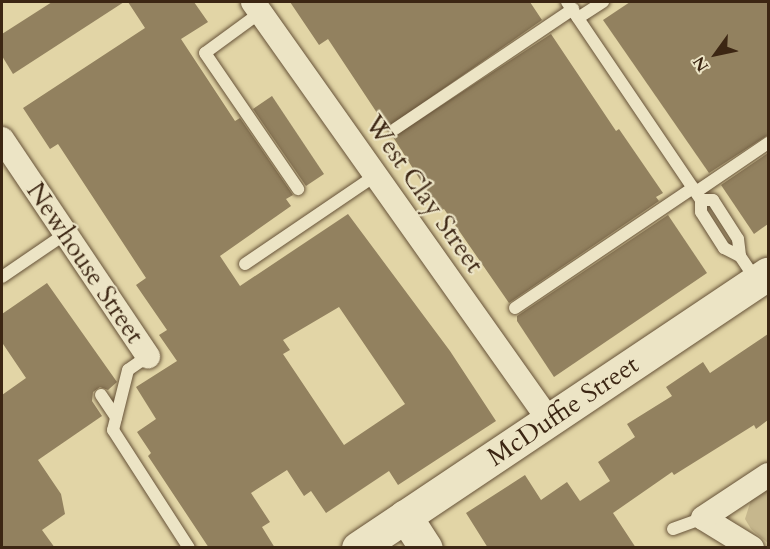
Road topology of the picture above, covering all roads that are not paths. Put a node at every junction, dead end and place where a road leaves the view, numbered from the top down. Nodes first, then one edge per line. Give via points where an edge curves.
1 (603, 2) edge
2 (257, 7) edge
3 (573, 10) edge
4 (395, 129) dead end
5 (2, 139) edge
6 (768, 142) edge
7 (376, 175) junction
8 (298, 189) dead end
9 (697, 193) junction
10 (65, 234) junction
11 (245, 264) dead end
12 (755, 271) edge
13 (2, 277) edge
14 (515, 308) dead end
15 (148, 356) joint
16 (101, 395) dead end
17 (116, 417) junction
18 (549, 420) junction
19 (768, 475) edge
20 (405, 516) junction
21 (703, 518) junction
22 (673, 529) dead end
23 (189, 548) edge
24 (358, 548) edge
25 (426, 548) edge
26 (752, 548) edge

1 - 3 lane
2 - 7 street, West Clay Street
2 - 8 lane via 205,53
3 - 4 lane
3 - 9 lane
5 - 10 street, Newhouse Street
6 - 9 lane
7 - 11 lane
7 - 18 street, West Clay Street
9 - 12 lane via 713,200
9 - 12 lane via 700,212 724,248
9 - 14 lane
10 - 13 lane
10 - 15 street, Newhouse Street
12 - 18 street, McDuffie Street
15 - 17 lane via 128,370
16 - 17 lane
17 - 23 lane via 113,430
18 - 20 street, McDuffie Street
19 - 21 street
20 - 24 street, McDuffie Street
20 - 25 street
21 - 22 lane
21 - 26 street

